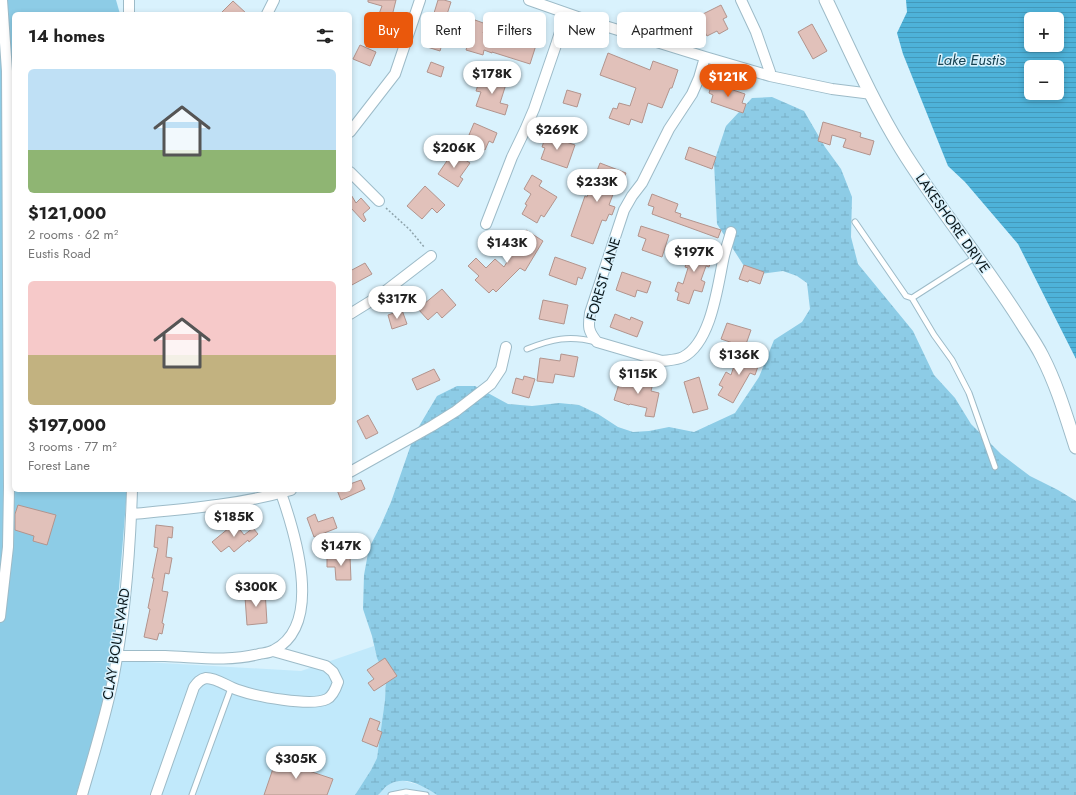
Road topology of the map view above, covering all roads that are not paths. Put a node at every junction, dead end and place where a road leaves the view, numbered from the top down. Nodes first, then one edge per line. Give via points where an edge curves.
1 (2, 0) edge
2 (129, 0) edge
3 (274, 0) edge
4 (420, 0) edge
5 (529, 0) edge
6 (741, 0) edge
7 (826, 0) edge
8 (544, 3) edge
9 (129, 12) edge
10 (268, 12) edge
11 (564, 12) edge
12 (609, 27) edge
13 (555, 48) edge
14 (705, 57) junction
15 (3, 71) edge
16 (770, 76) junction
17 (872, 94) junction
18 (4, 129) edge
19 (352, 129) edge
20 (352, 174) edge
21 (378, 201) road end
22 (855, 222) dead end
23 (486, 224) dead end
24 (731, 232) dead end
25 (4, 246) edge
26 (431, 256) road end
27 (977, 256) junction
28 (912, 298) junction
29 (352, 313) edge
30 (597, 342) junction
31 (506, 348) dead end
32 (527, 349) dead end
33 (8, 362) edge
34 (1076, 447) edge
35 (995, 467) dead end
36 (352, 471) edge
37 (5, 479) edge
38 (132, 492) edge
39 (281, 492) edge
40 (286, 492) edge
41 (132, 514) junction
42 (0, 617) edge
43 (273, 651) junction
44 (117, 656) junction
45 (231, 688) junction
46 (82, 795) edge
47 (156, 795) edge
48 (192, 795) edge
49 (391, 795) edge
50 (426, 795) edge

1 - 15 street
2 - 9 street
3 - 10 street
4 - 19 street via 395,74
5 - 8 street
6 - 16 street via 756,32
7 - 17 street, LAKESHORE DRIVE
8 - 11 street
12 - 14 street
13 - 23 street via 534,108
14 - 16 street
14 - 30 street, FOREST LANE via 692,94 669,129 645,179 624,210 590,313 589,330
15 - 18 street
16 - 17 street via 832,89
17 - 27 street, LAKESHORE DRIVE via 901,148
18 - 25 street
20 - 21 street
22 - 28 lane via 906,296
24 - 30 street, FOREST LANE via 714,305 706,328 692,350 674,360 662,361
25 - 33 street
26 - 29 street via 379,296
27 - 28 lane
27 - 34 street, LAKESHORE DRIVE via 1011,304 1042,355 1052,376
28 - 35 lane via 952,360 969,393
30 - 32 lane via 581,338 556,339
31 - 36 street via 501,369 491,384 456,411
33 - 37 street
37 - 42 street via 8,547
38 - 41 street, CLAY BOULEVARD
39 - 41 street via 201,507
40 - 43 street via 300,561 300,615 294,631
41 - 44 street, CLAY BOULEVARD
43 - 44 street via 239,659
43 - 45 street via 326,666 338,682 332,694 324,700 298,701
44 - 46 street, CLAY BOULEVARD via 102,725
45 - 47 street via 208,678 196,683
45 - 48 lane
49 - 50 lane via 406,792

